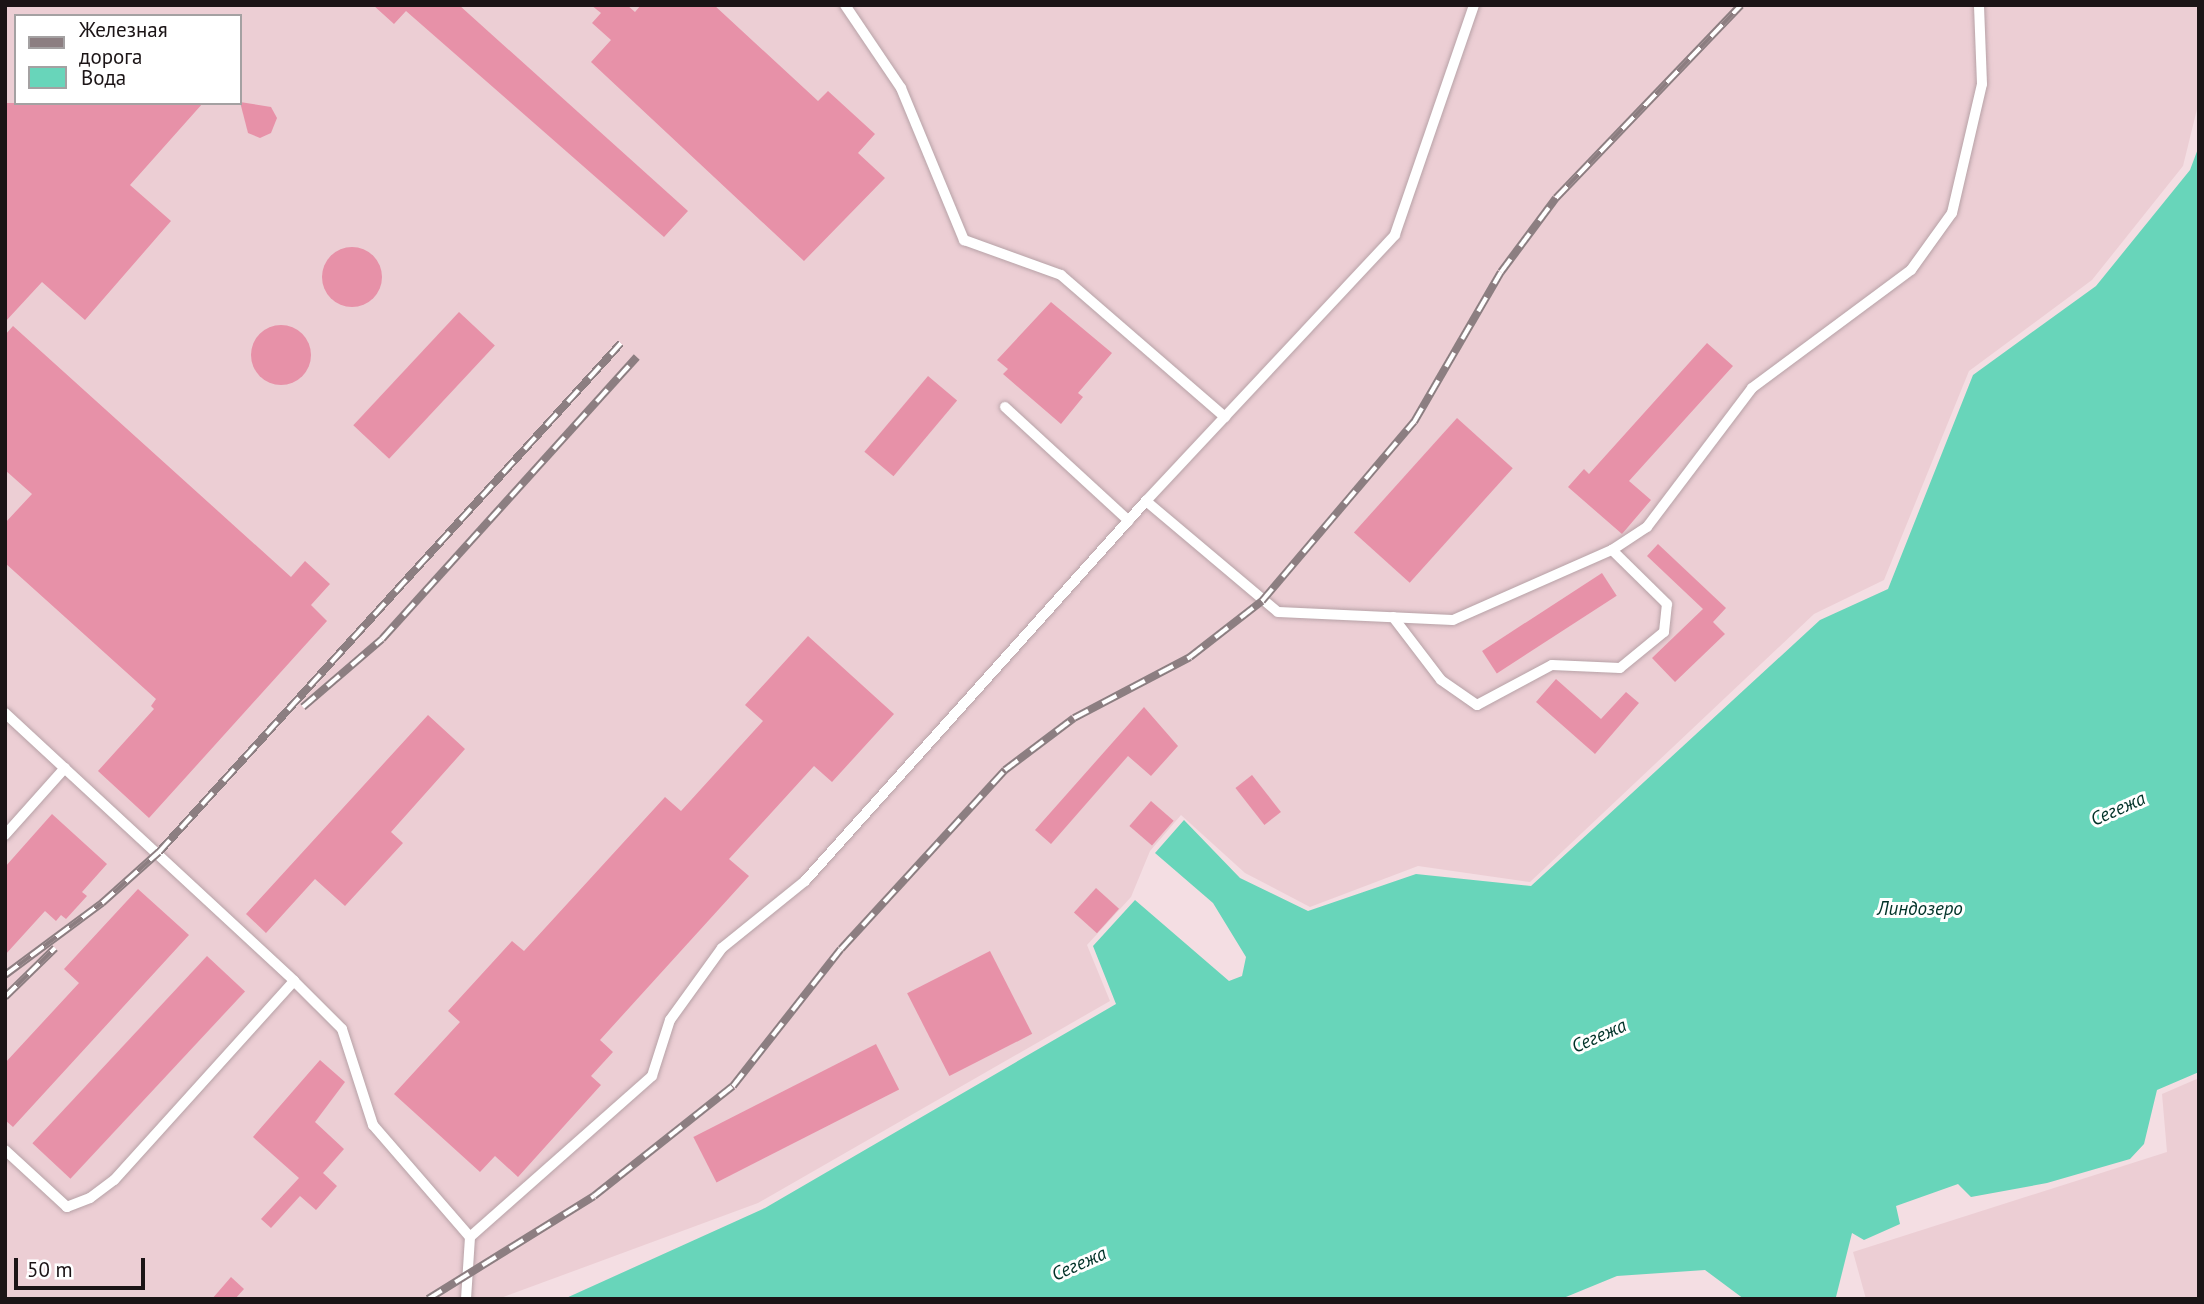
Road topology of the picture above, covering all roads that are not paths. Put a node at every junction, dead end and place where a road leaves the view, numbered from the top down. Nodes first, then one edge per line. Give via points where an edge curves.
1 (845, 5) edge
2 (1474, 5) edge
3 (1979, 5) edge
4 (1005, 407) dead end
5 (1225, 417) junction
6 (1146, 501) junction
7 (1129, 521) junction
8 (1612, 550) junction
9 (1392, 617) junction
10 (5, 713) edge
11 (65, 768) junction
12 (5, 835) edge
13 (294, 981) junction
14 (5, 1150) edge
15 (470, 1237) junction
16 (464, 1297) edge

1 - 5 lane via 901,88 964,240 1062,275
2 - 5 lane via 1395,235
3 - 8 lane via 1982,84 1952,213 1911,270 1752,388 1647,527
4 - 7 lane
5 - 6 lane
6 - 7 lane
6 - 9 lane via 1278,612
7 - 15 lane via 805,881 722,948 670,1020 652,1076
8 - 9 lane via 1453,620
8 - 9 lane via 1667,604 1664,632 1620,668 1552,666 1478,705 1441,680
10 - 11 lane
11 - 12 lane
11 - 13 lane
13 - 14 lane via 123,1171 90,1198 67,1207
13 - 15 lane via 342,1030 373,1125
15 - 16 lane

